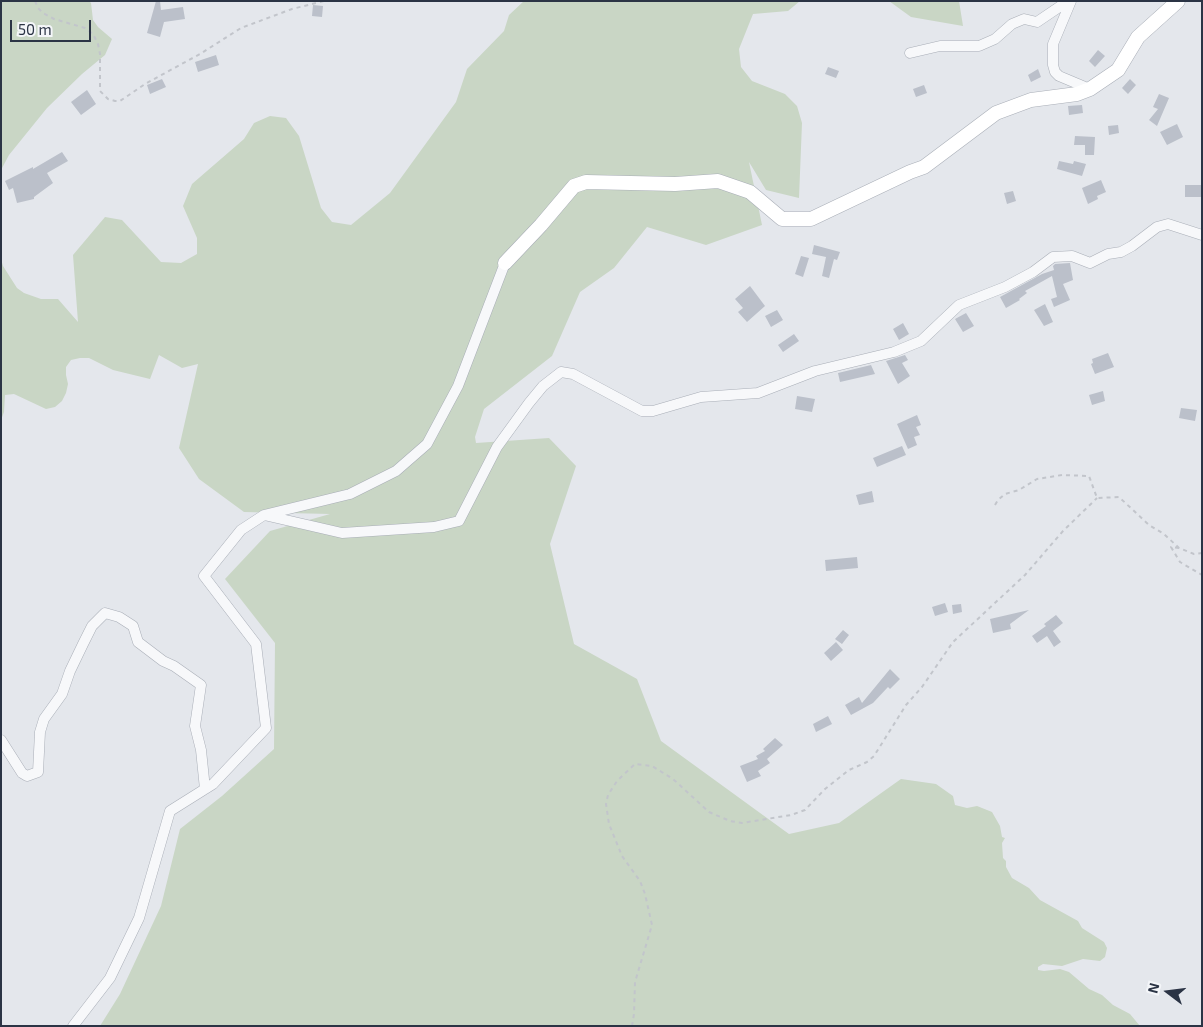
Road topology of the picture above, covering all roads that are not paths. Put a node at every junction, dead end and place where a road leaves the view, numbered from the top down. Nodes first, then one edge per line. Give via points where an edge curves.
1 (1069, 1) edge
2 (1178, 1) edge
3 (910, 53) dead end
4 (1090, 90) junction
5 (1202, 235) edge
6 (505, 263) joint
7 (264, 515) junction
8 (1, 740) edge
9 (205, 790) junction
10 (73, 1026) edge

1 - 3 street via 1037,22 1024,19 1012,24 979,46 940,46
1 - 4 street via 1053,44 1053,65 1059,76
2 - 4 street via 1138,37 1118,70
4 - 6 street via 1031,100 996,113 924,167 811,220 782,219 750,192 718,181 675,184 586,182 574,186
5 - 7 street via 1168,224 1157,227 1121,252 1090,263 1072,256 1053,257 1005,287 960,305 921,341 894,352 815,371 758,394 701,397 653,411 642,411 582,378 561,372 543,386 512,425 459,521 434,528 342,533
6 - 7 street via 458,386 427,444 396,471 350,494
7 - 9 street via 241,530 204,576 256,644 266,728
8 - 9 street via 22,773 27,776 38,772 40,732 44,719 62,694 82,644 92,626 106,614 119,616 133,626 138,642 145,648 201,684 195,726
9 - 10 street via 170,811 139,918 110,978

